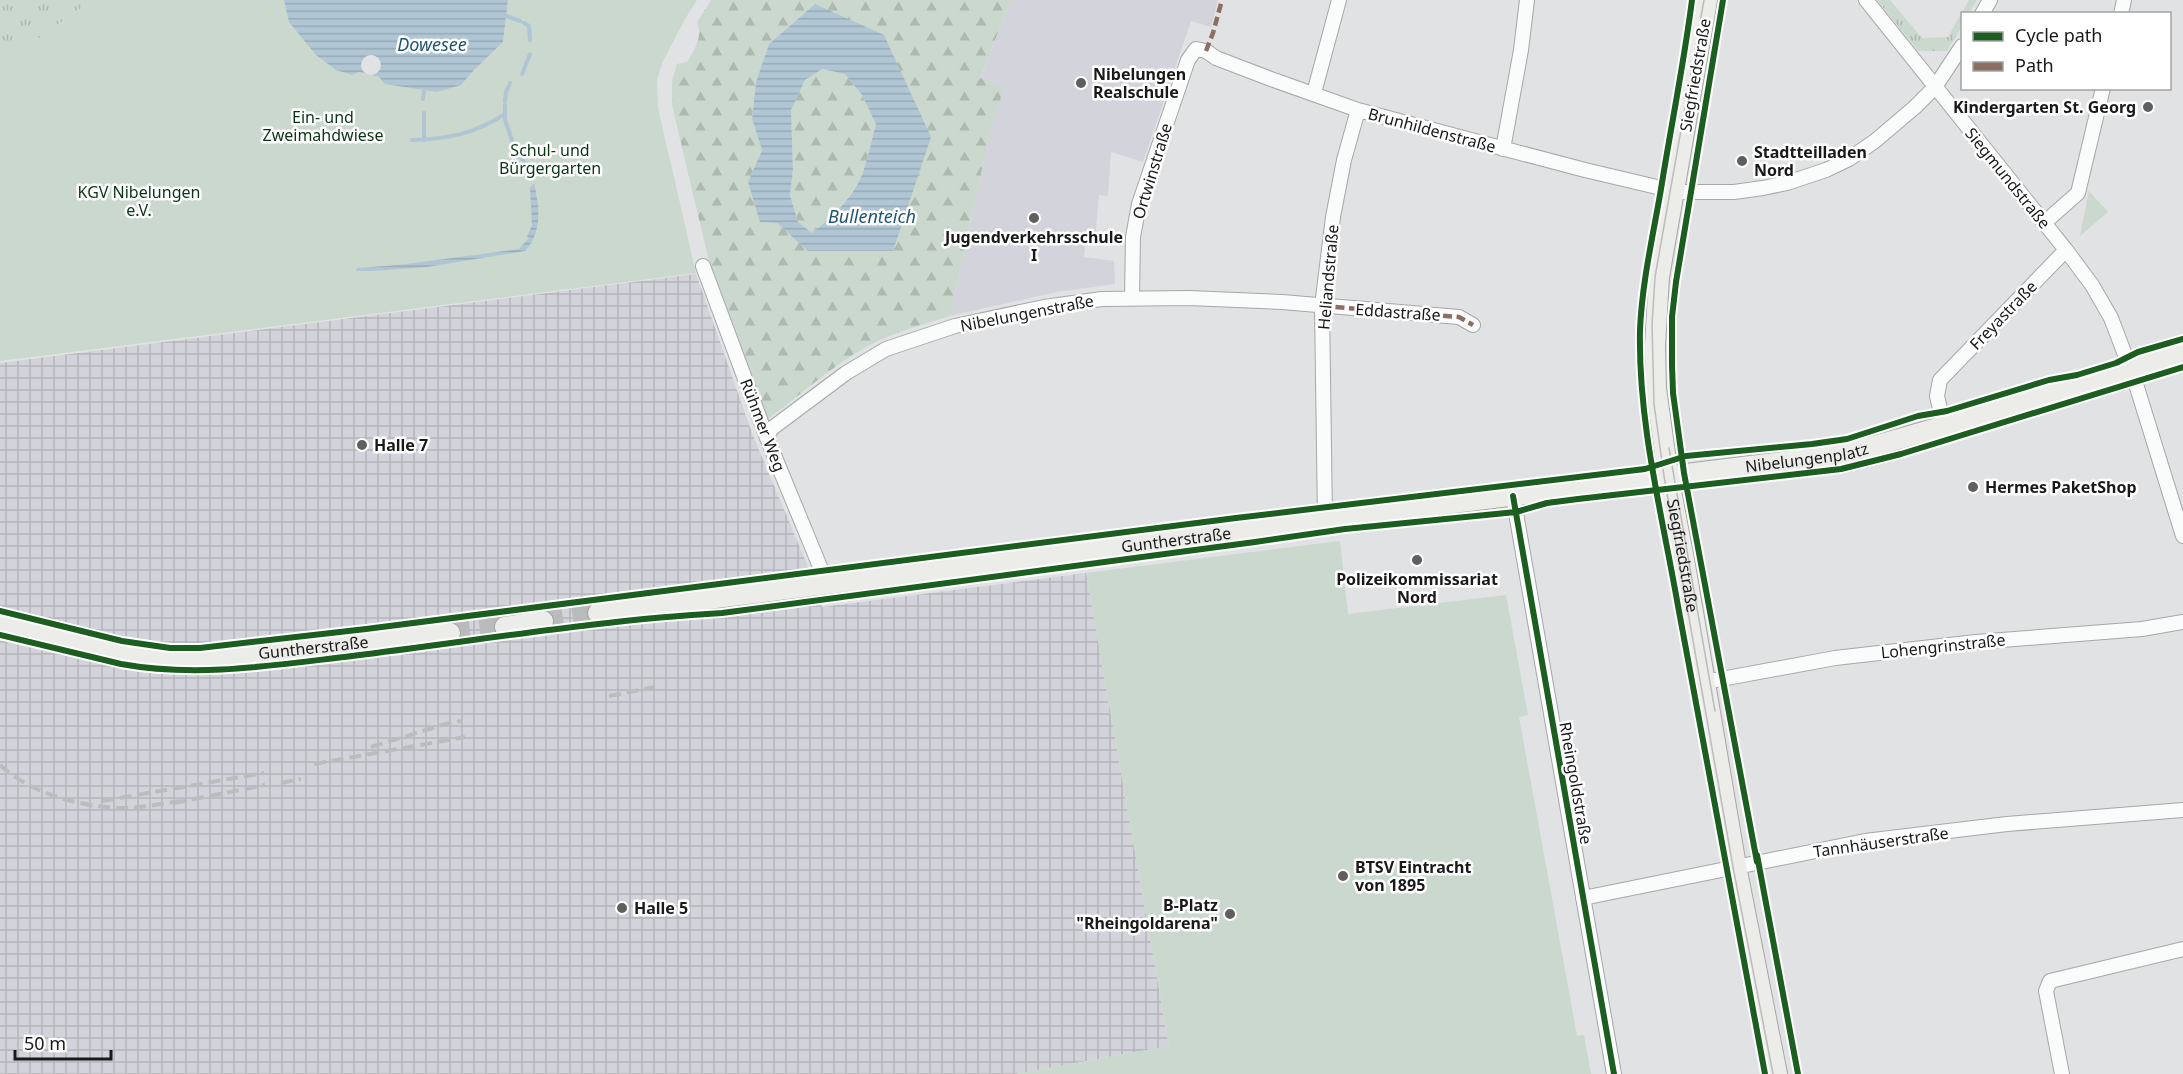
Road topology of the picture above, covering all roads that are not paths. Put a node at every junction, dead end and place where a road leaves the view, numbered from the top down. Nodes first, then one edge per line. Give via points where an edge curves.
1 (1339, 0) edge
2 (1527, 0) edge
3 (1707, 0) edge
4 (1866, 0) edge
5 (1961, 48) edge
6 (1196, 49) joint
7 (1935, 87) junction
8 (2103, 90) edge
9 (1314, 93) junction
10 (1358, 110) junction
11 (1503, 149) junction
12 (1674, 192) junction
13 (2044, 223) junction
14 (2066, 250) junction
15 (703, 266) dead end
16 (1132, 298) junction
17 (1322, 306) junction
18 (1473, 325) dead end
19 (2183, 353) edge
20 (2130, 368) junction
21 (1944, 426) junction
22 (766, 438) junction
23 (1668, 475) junction
24 (1513, 496) junction
25 (1325, 519) junction
26 (2183, 536) edge
27 (825, 583) junction
28 (598, 613) tunnel mouth
29 (543, 621) tunnel mouth
30 (1, 622) edge
31 (2183, 622) edge
32 (505, 627) tunnel mouth
33 (450, 633) tunnel mouth
34 (1705, 682) junction
35 (2183, 810) edge
36 (1736, 866) junction
37 (1583, 898) junction
38 (2183, 949) edge
39 (1614, 1074) edge
40 (1776, 1074) edge
41 (2062, 1074) edge

1 - 9 street
2 - 11 street
3 - 12 street, Siegfriedstraße
4 - 7 street, Siegmundstraße
5 - 7 street, Brunhildenstraße
6 - 9 street, Brunhildenstraße
6 - 16 street, Ortwinstraße via 1190,55 1139,204 1133,237
7 - 12 street, Brunhildenstraße via 1875,141 1826,170 1755,190
7 - 13 street, Siegmundstraße
8 - 13 street via 2078,193
9 - 10 street, Brunhildenstraße
10 - 11 street, Brunhildenstraße
10 - 17 street, Heliandstraße via 1344,160
11 - 12 street, Brunhildenstraße
12 - 23 street, Siegfriedstraße via 1659,277 1655,346 1657,404
13 - 14 street, Siegmundstraße
14 - 20 street, Siegmundstraße via 2111,318
14 - 21 street, Freyastraße via 1940,380 1937,396
15 - 22 street, Rühmer Weg
16 - 17 street, Nibelungenstraße
16 - 22 street, Nibelungenstraße via 1028,310 955,326 903,343 846,373 771,429
17 - 18 street, Eddastraße via 1459,317
17 - 25 street, Heliandstraße
19 - 20 street, Nibelungenplatz
20 - 21 street, Nibelungenplatz
20 - 26 street, Siegmundstraße
21 - 23 street, Nibelungenplatz via 1845,454
22 - 27 street, Rühmer Weg
23 - 24 street, Guntherstraße
23 - 34 street, Siegfriedstraße
24 - 25 street, Guntherstraße
24 - 37 street, Rheingoldstraße
25 - 27 street, Guntherstraße
27 - 28 street, Guntherstraße
29 - 32 street
30 - 33 street, Guntherstraße via 95,647 185,659
31 - 34 street, Lohengrinstraße via 1835,658
34 - 36 street, Siegfriedstraße
35 - 36 street, Tannhäuserstraße via 2007,824 1865,841
36 - 37 street, Tannhäuserstraße
36 - 40 street, Siegfriedstraße
37 - 39 street, Rheingoldstraße
38 - 41 street via 2050,981 2046,991

